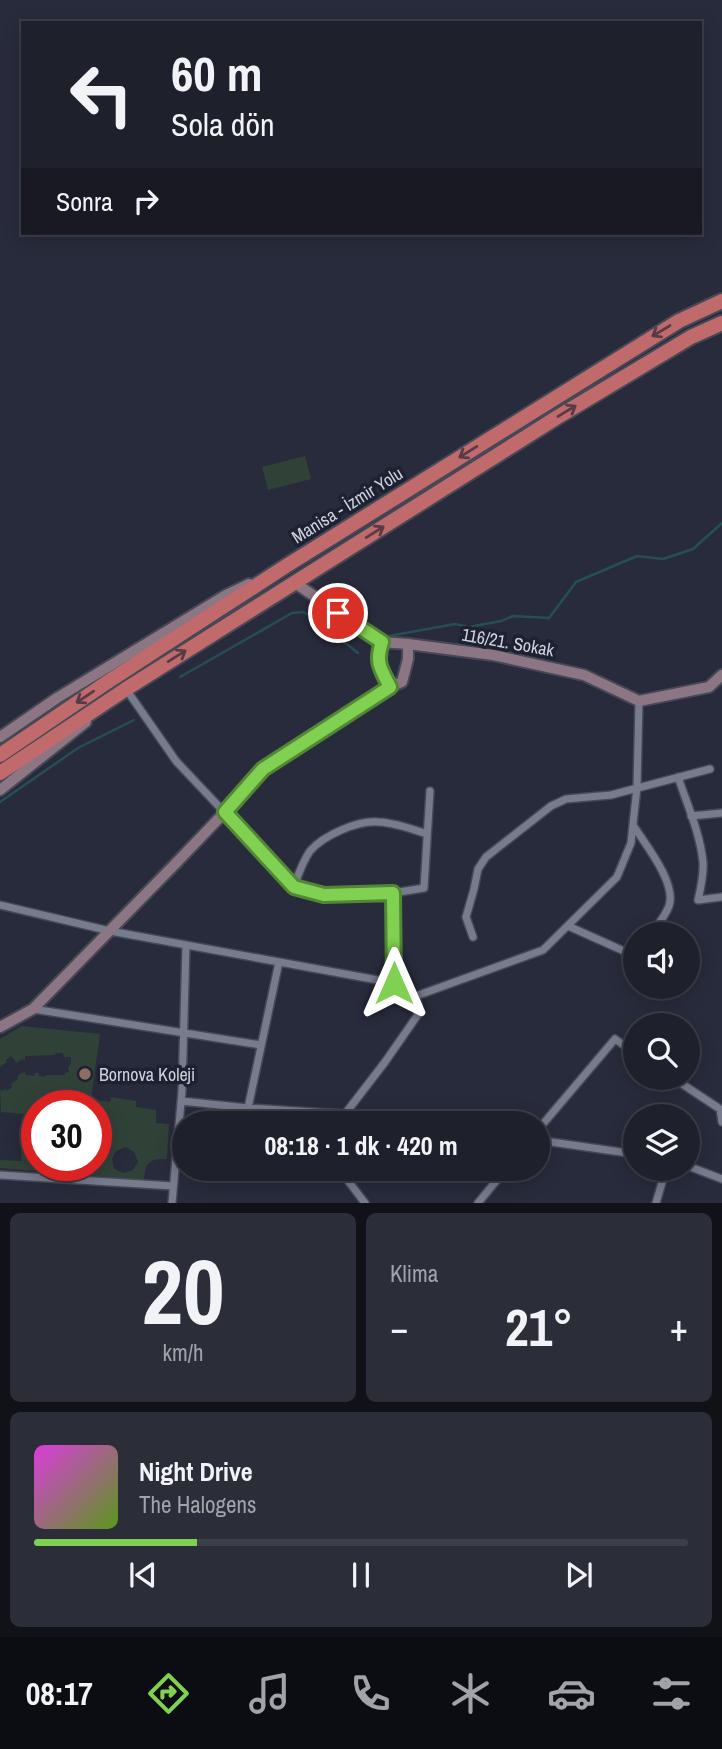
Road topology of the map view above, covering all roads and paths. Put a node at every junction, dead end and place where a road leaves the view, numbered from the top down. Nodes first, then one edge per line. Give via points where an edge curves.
1 (722, 301) edge
2 (722, 323) edge
3 (286, 566) junction
4 (295, 583) junction
5 (382, 642) junction
6 (408, 644) junction
7 (722, 676) edge
8 (390, 687) junction
9 (123, 691) junction
10 (639, 701) junction
11 (0, 737) edge
12 (0, 755) edge
13 (709, 769) dead end
14 (0, 773) edge
15 (678, 777) junction
16 (637, 787) junction
17 (0, 790) edge
18 (430, 790) dead end
19 (225, 812) junction
20 (722, 813) edge
21 (691, 816) junction
22 (633, 825) junction
23 (427, 834) junction
24 (294, 887) junction
25 (393, 893) junction
26 (722, 897) edge
27 (0, 905) edge
28 (659, 922) edge
29 (568, 926) junction
30 (110, 931) junction
31 (473, 937) dead end
32 (186, 945) junction
33 (623, 951) edge
34 (279, 962) junction
35 (394, 983) junction
36 (416, 996) junction
37 (33, 1009) junction
38 (0, 1027) edge
39 (184, 1033) junction
40 (261, 1045) junction
41 (623, 1045) edge
42 (692, 1090) edge
43 (181, 1101) junction
44 (247, 1108) junction
45 (721, 1109) edge
46 (296, 1111) edge
47 (347, 1111) edge
48 (550, 1116) edge
49 (722, 1122) edge
50 (550, 1142) edge
51 (623, 1152) edge
52 (700, 1171) edge
53 (0, 1175) edge
54 (722, 1179) edge
55 (349, 1181) edge
56 (496, 1181) edge
57 (662, 1181) edge
58 (173, 1186) junction
59 (172, 1203) edge
60 (365, 1203) edge
61 (478, 1203) edge
62 (656, 1203) edge

1 -> 3 highway, Manisa - İzmir Yolu via 615,359
4 -> 2 highway via 556,418
3 - 11 street via 226,595
3 -> 12 highway, Manisa - İzmir Yolu
4 - 5 street, 116/21. Sokak
9 -> 4 highway
5 - 6 street, 116/21. Sokak
5 - 8 street via 380,667
6 - 8 street via 402,682
6 - 10 street, 116/21. Sokak via 493,655 584,675
7 - 10 street via 709,687
8 - 19 street via 263,769
9 - 14 highway
9 - 17 street
9 - 19 street via 176,761
10 - 16 street
13 - 15 street
15 - 16 street
15 - 21 street
16 - 22 street
16 - 31 street via 611,795 566,799 486,857 478,869 466,917
18 - 23 street
19 - 24 street
19 - 30 street
20 - 21 street
21 - 26 street via 703,862 698,900
22 - 28 street via 671,893
22 - 29 street via 617,877
23 - 24 street via 377,821 339,830 310,852
23 - 25 street via 424,888
24 - 25 street via 324,895
25 - 35 street
27 - 30 street
29 - 33 street
29 - 36 street via 543,950
30 - 32 street
30 - 37 street
32 - 34 street
32 - 39 street
34 - 35 street
34 - 40 street
35 - 36 street
36 - 47 street via 419,1008 414,1022
37 - 38 street
37 - 39 street
39 - 40 street
39 - 43 street
40 - 44 street
41 - 48 street via 615,1039
42 - 45 street
43 - 44 street
43 - 58 street
44 - 46 street
45 - 49 street
50 - 51 street
52 - 54 street
53 - 58 street
55 - 60 street
56 - 61 street
57 - 62 street
58 - 59 street

